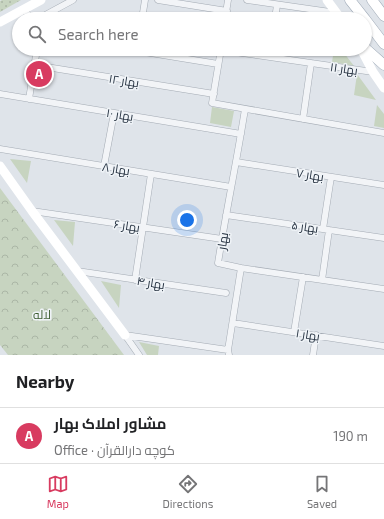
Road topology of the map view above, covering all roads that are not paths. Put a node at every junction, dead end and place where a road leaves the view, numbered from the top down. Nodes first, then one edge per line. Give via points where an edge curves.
1 (42, 0) edge
2 (73, 0) edge
3 (145, 0) edge
4 (158, 0) edge
5 (228, 0) edge
6 (247, 0) edge
7 (327, 0) edge
8 (350, 0) edge
9 (372, 0) edge
10 (277, 5) junction
11 (24, 10) joint
12 (227, 11) joint
13 (20, 12) edge
14 (51, 12) edge
15 (143, 12) edge
16 (276, 12) edge
17 (316, 12) edge
18 (336, 12) edge
19 (359, 12) edge
20 (12, 16) edge
21 (384, 16) edge
22 (0, 22) edge
23 (372, 28) edge
24 (384, 44) edge
25 (372, 54) edge
26 (36, 56) edge
27 (172, 56) edge
28 (220, 56) edge
29 (263, 56) edge
30 (365, 56) edge
31 (270, 57) joint
32 (311, 63) junction
33 (218, 64) junction
34 (34, 65) junction
35 (384, 65) edge
36 (373, 72) junction
37 (384, 88) edge
38 (0, 94) edge
39 (214, 94) junction
40 (29, 98) junction
41 (245, 109) junction
42 (114, 113) junction
43 (303, 119) junction
44 (384, 133) edge
45 (241, 134) junction
46 (0, 149) edge
47 (236, 162) junction
48 (0, 166) edge
49 (104, 166) junction
50 (151, 174) junction
51 (331, 177) junction
52 (384, 185) edge
53 (232, 187) junction
54 (32, 211) junction
55 (226, 214) junction
56 (143, 228) junction
57 (326, 229) junction
58 (384, 238) edge
59 (222, 239) junction
60 (241, 268) junction
61 (77, 271) junction
62 (303, 277) junction
63 (136, 280) junction
64 (322, 280) junction
65 (384, 289) edge
66 (226, 293) dead end
67 (233, 323) junction
68 (294, 332) junction
69 (125, 335) junction
70 (316, 335) junction
71 (384, 346) edge
72 (229, 352) edge
73 (139, 355) edge
74 (313, 355) edge

1 - 11 street
2 - 14 street
3 - 15 street
4 - 12 street
5 - 12 street
6 - 10 street
7 - 18 street
8 - 19 main road
9 - 21 main road
10 - 16 street
10 - 17 street
11 - 13 street
20 - 22 street
23 - 24 main road
25 - 35 main road
26 - 34 street
27 - 33 street
28 - 33 street
29 - 31 street, بهار ۱۱
30 - 36 street
31 - 32 street, بهار ۱۱
32 - 36 street, بهار ۱۱
32 - 43 street
33 - 39 street
34 - 39 street, بهار ۱۲
34 - 40 street
36 - 37 street
38 - 40 street, بهار ۱۰
39 - 41 street via 212,103
40 - 42 street, بهار ۱۰
41 - 43 street
41 - 45 street, بهار
42 - 45 street, بهار ۱۰
42 - 49 street
43 - 44 street
45 - 47 street, بهار
46 - 49 street, بهار ۸
47 - 51 street, بهار ۷
47 - 53 street, بهار
48 - 54 street
49 - 50 street, بهار ۸
50 - 53 street, بهار ۸
50 - 56 street
51 - 52 street, بهار ۷
51 - 57 street
53 - 55 street, بهار
54 - 56 street, بهار ۶
54 - 61 street
55 - 57 street, بهار ۵
55 - 59 street, بهار
56 - 59 street, بهار ۶
56 - 63 street
57 - 58 street, بهار ۵
57 - 64 street
59 - 60 street, بهار via 218,263
60 - 62 street
60 - 67 street
61 - 63 street, بهار ۴
61 - 69 street
62 - 64 street
62 - 68 street
63 - 66 street, بهار ۴
64 - 65 street
67 - 68 street, بهار ۱
67 - 72 street
68 - 70 street, بهار ۱
69 - 72 street
69 - 73 street
70 - 71 street, بهار ۱
70 - 74 street

